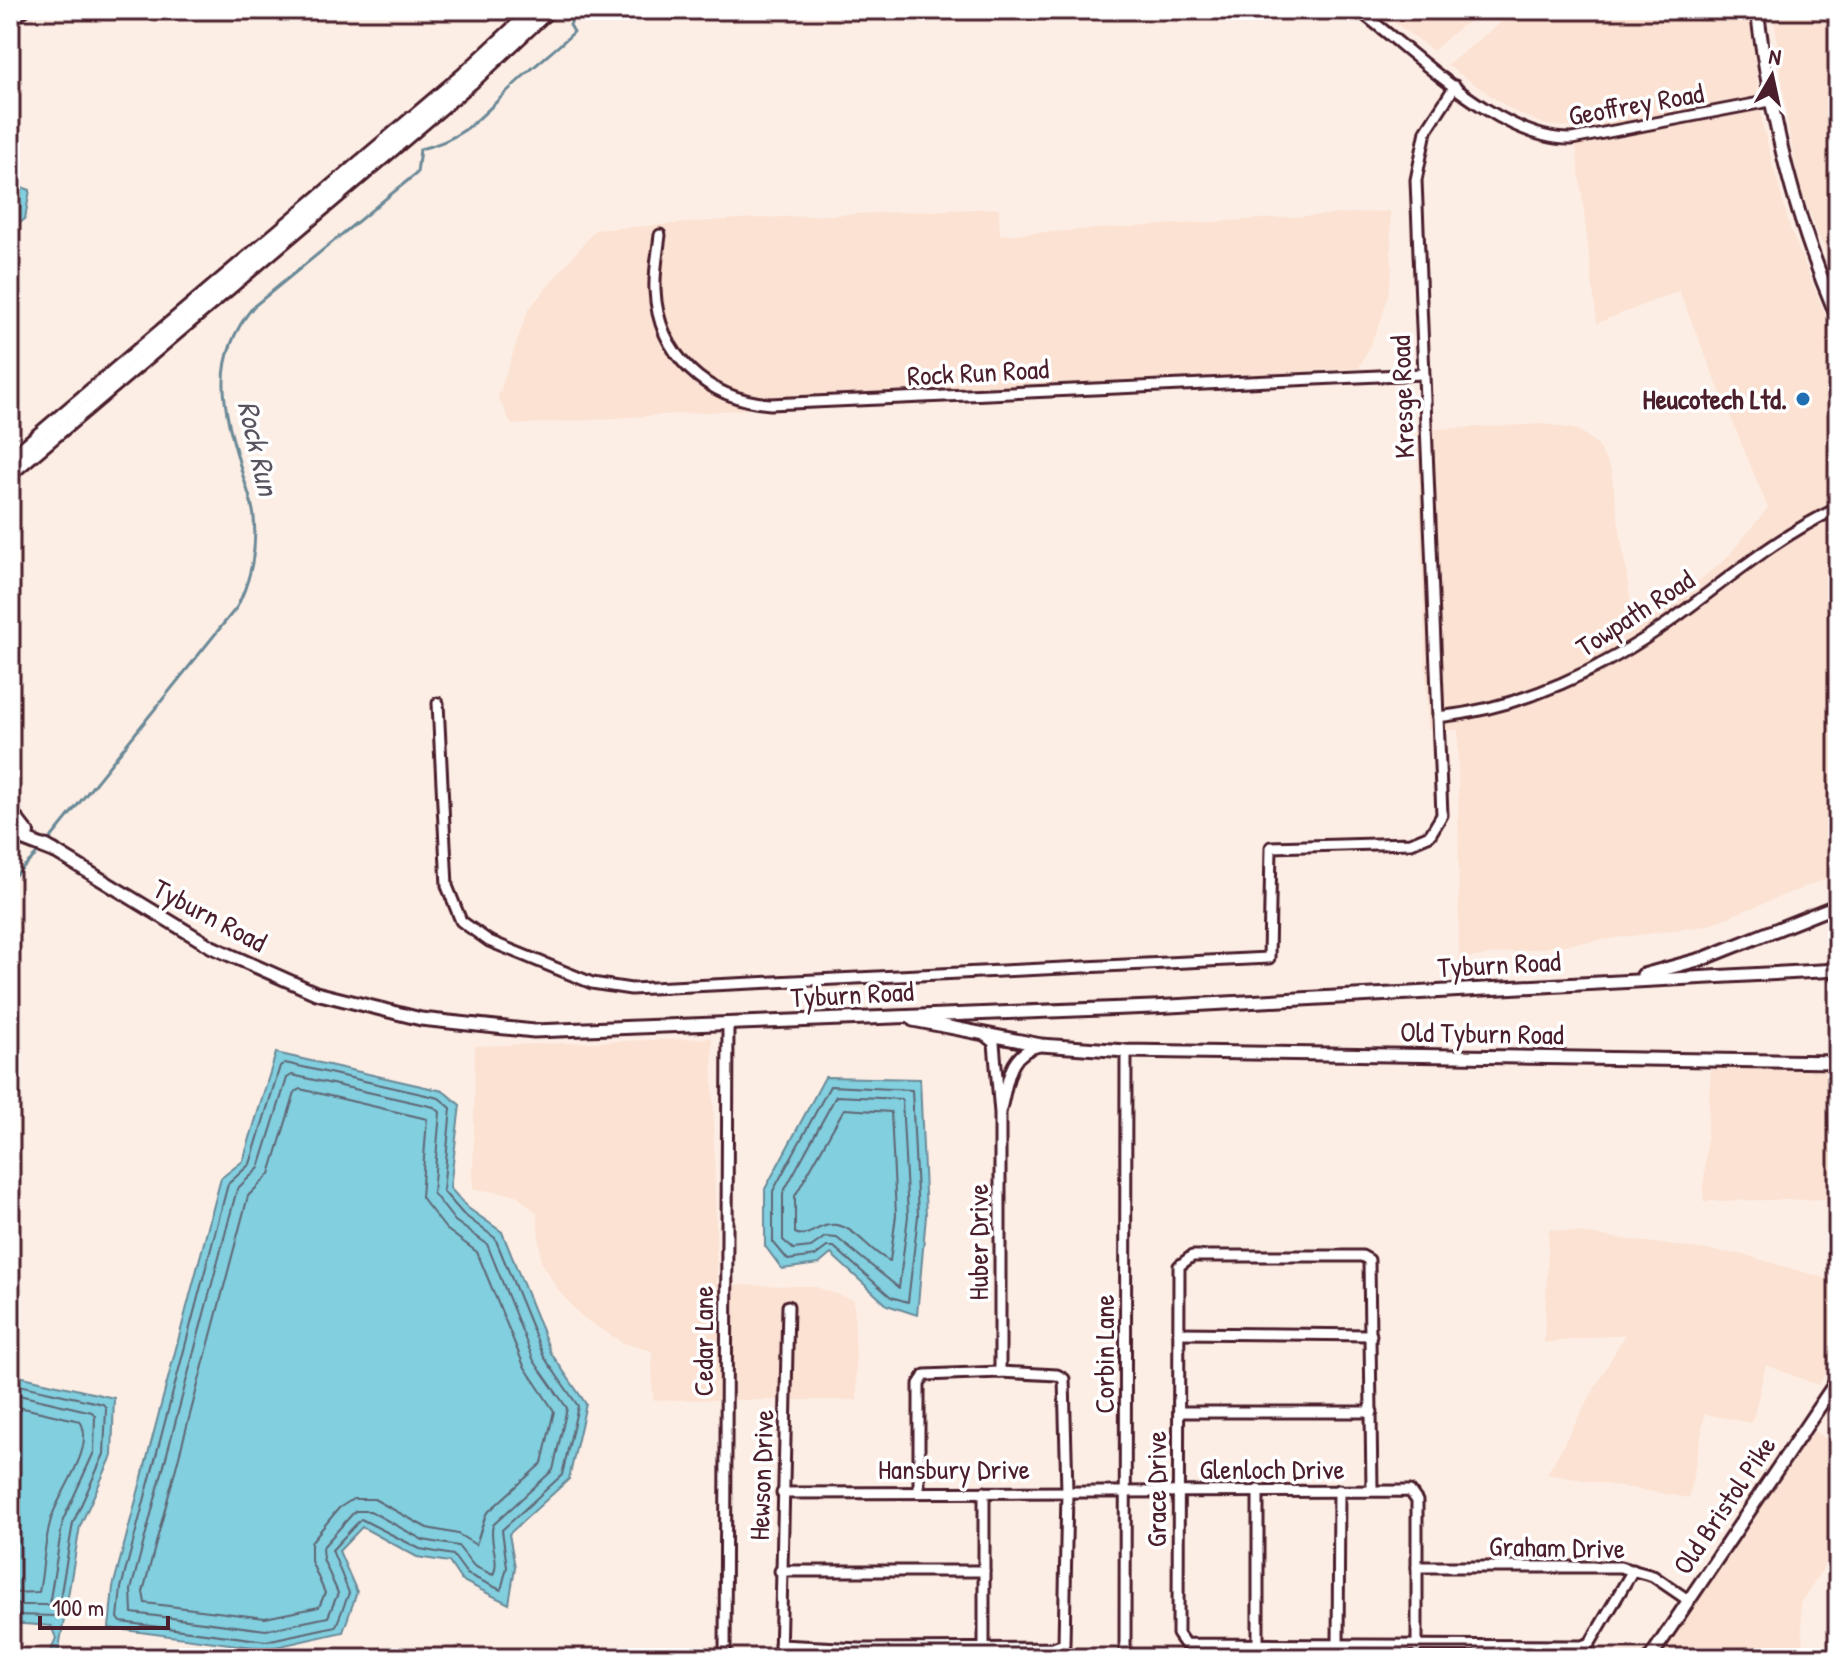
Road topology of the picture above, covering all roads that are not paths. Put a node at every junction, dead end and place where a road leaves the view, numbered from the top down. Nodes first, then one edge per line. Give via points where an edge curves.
1 (25, 10) edge
2 (533, 10) edge
3 (549, 10) edge
4 (1358, 10) edge
5 (1757, 10) edge
6 (10, 21) edge
7 (1455, 86) junction
8 (1770, 101) junction
9 (660, 235) dead end
10 (1838, 319) edge
11 (1422, 374) junction
12 (12, 469) edge
13 (1838, 508) edge
14 (438, 703) dead end
15 (1438, 717) junction
16 (10, 811) edge
17 (10, 822) edge
18 (20, 836) edge
19 (54, 851) joint
20 (1838, 905) edge
21 (1838, 970) edge
22 (1745, 977) junction
23 (1838, 978) edge
24 (1615, 982) junction
25 (892, 1015) junction
26 (728, 1024) junction
27 (984, 1035) junction
28 (1041, 1045) junction
29 (1126, 1051) junction
30 (1838, 1062) edge
31 (1000, 1113) junction
32 (788, 1306) dead end
33 (1179, 1333) junction
34 (1371, 1335) junction
35 (1000, 1372) junction
36 (1838, 1379) edge
37 (1179, 1412) junction
38 (1372, 1412) junction
39 (1125, 1490) junction
40 (1258, 1490) junction
41 (1339, 1490) junction
42 (1372, 1490) junction
43 (1067, 1491) junction
44 (1178, 1491) junction
45 (919, 1492) junction
46 (984, 1492) junction
47 (782, 1493) junction
48 (1417, 1567) junction
49 (1633, 1570) junction
50 (780, 1571) junction
51 (984, 1571) junction
52 (1688, 1600) junction
53 (780, 1645) junction
54 (1258, 1647) junction
55 (1338, 1647) junction
56 (1417, 1647) junction
57 (1448, 1647) junction
58 (984, 1648) junction
59 (725, 1658) edge
60 (780, 1658) edge
61 (1125, 1658) edge
62 (1448, 1658) edge
63 (1650, 1658) edge

1 - 6 street
2 - 12 highway
3 - 12 highway via 472,82
4 - 7 street, Geoffrey Road
5 - 8 main road
7 - 8 street, Geoffrey Road via 1510,124 1559,139
7 - 11 street, Kresge Road via 1426,131 1417,161
8 - 10 main road via 1793,203
9 - 11 street, Rock Run Road via 655,288 666,337 692,373 743,400 786,403
11 - 15 street, Kresge Road
13 - 15 street, Towpath Road via 1769,546 1607,661 1510,702
14 - 15 street, Kresge Road via 445,875 461,921 522,955 600,985 631,989 1269,958 1271,847 1407,844 1430,835 1442,815
16 - 18 highway
17 - 18 main road
18 - 19 highway
19 - 26 main road, Tyburn Road via 212,947 316,993 375,1009 534,1031
20 - 24 main road via 1705,958
21 - 22 main road, Tyburn Road
22 - 23 main road, Tyburn Road
22 - 24 main road, Tyburn Road
24 - 25 main road, Tyburn Road
25 - 26 main road, Tyburn Road
25 - 27 main road, Old Tyburn Road
26 - 59 street, Cedar Lane
27 - 28 main road, Old Tyburn Road
27 - 31 street, Huber Drive via 994,1043
28 - 29 main road, Old Tyburn Road
28 - 31 street, Huber Drive via 1015,1059
29 - 30 main road, Old Tyburn Road
29 - 39 street, Corbin Lane
31 - 35 street, Huber Drive
32 - 47 street, Hewson Drive
33 - 34 street
33 - 34 street, Grace Drive via 1179,1266 1192,1256 1367,1258
33 - 37 street, Grace Drive
34 - 38 street
35 - 43 street via 1064,1379
35 - 45 street via 925,1375 919,1384
36 - 52 main road, Old Bristol Pike
37 - 38 street
37 - 44 street, Grace Drive
38 - 42 street
39 - 43 street, Hansbury Drive
39 - 44 street, Glenloch Drive
39 - 61 street, Corbin Lane
40 - 41 street, Glenloch Drive
40 - 44 street, Glenloch Drive
40 - 54 street
41 - 42 street, Glenloch Drive
41 - 55 street
42 - 48 street, Glenloch Drive via 1415,1495
43 - 46 street, Hansbury Drive
43 - 58 street via 1062,1646
44 - 54 street, Grace Drive via 1180,1639 1189,1646
45 - 46 street, Hansbury Drive
45 - 47 street, Hansbury Drive
46 - 51 street
47 - 50 street, Hewson Drive
48 - 49 street, Graham Drive
48 - 56 street
49 - 52 street, Graham Drive via 1653,1576
49 - 57 street via 1587,1645
50 - 51 street
50 - 53 street, Hewson Drive
51 - 58 street
52 - 63 main road, Old Bristol Pike
53 - 58 street
53 - 60 street, Hewson Drive
54 - 55 street
55 - 56 street
56 - 57 street
57 - 62 street

